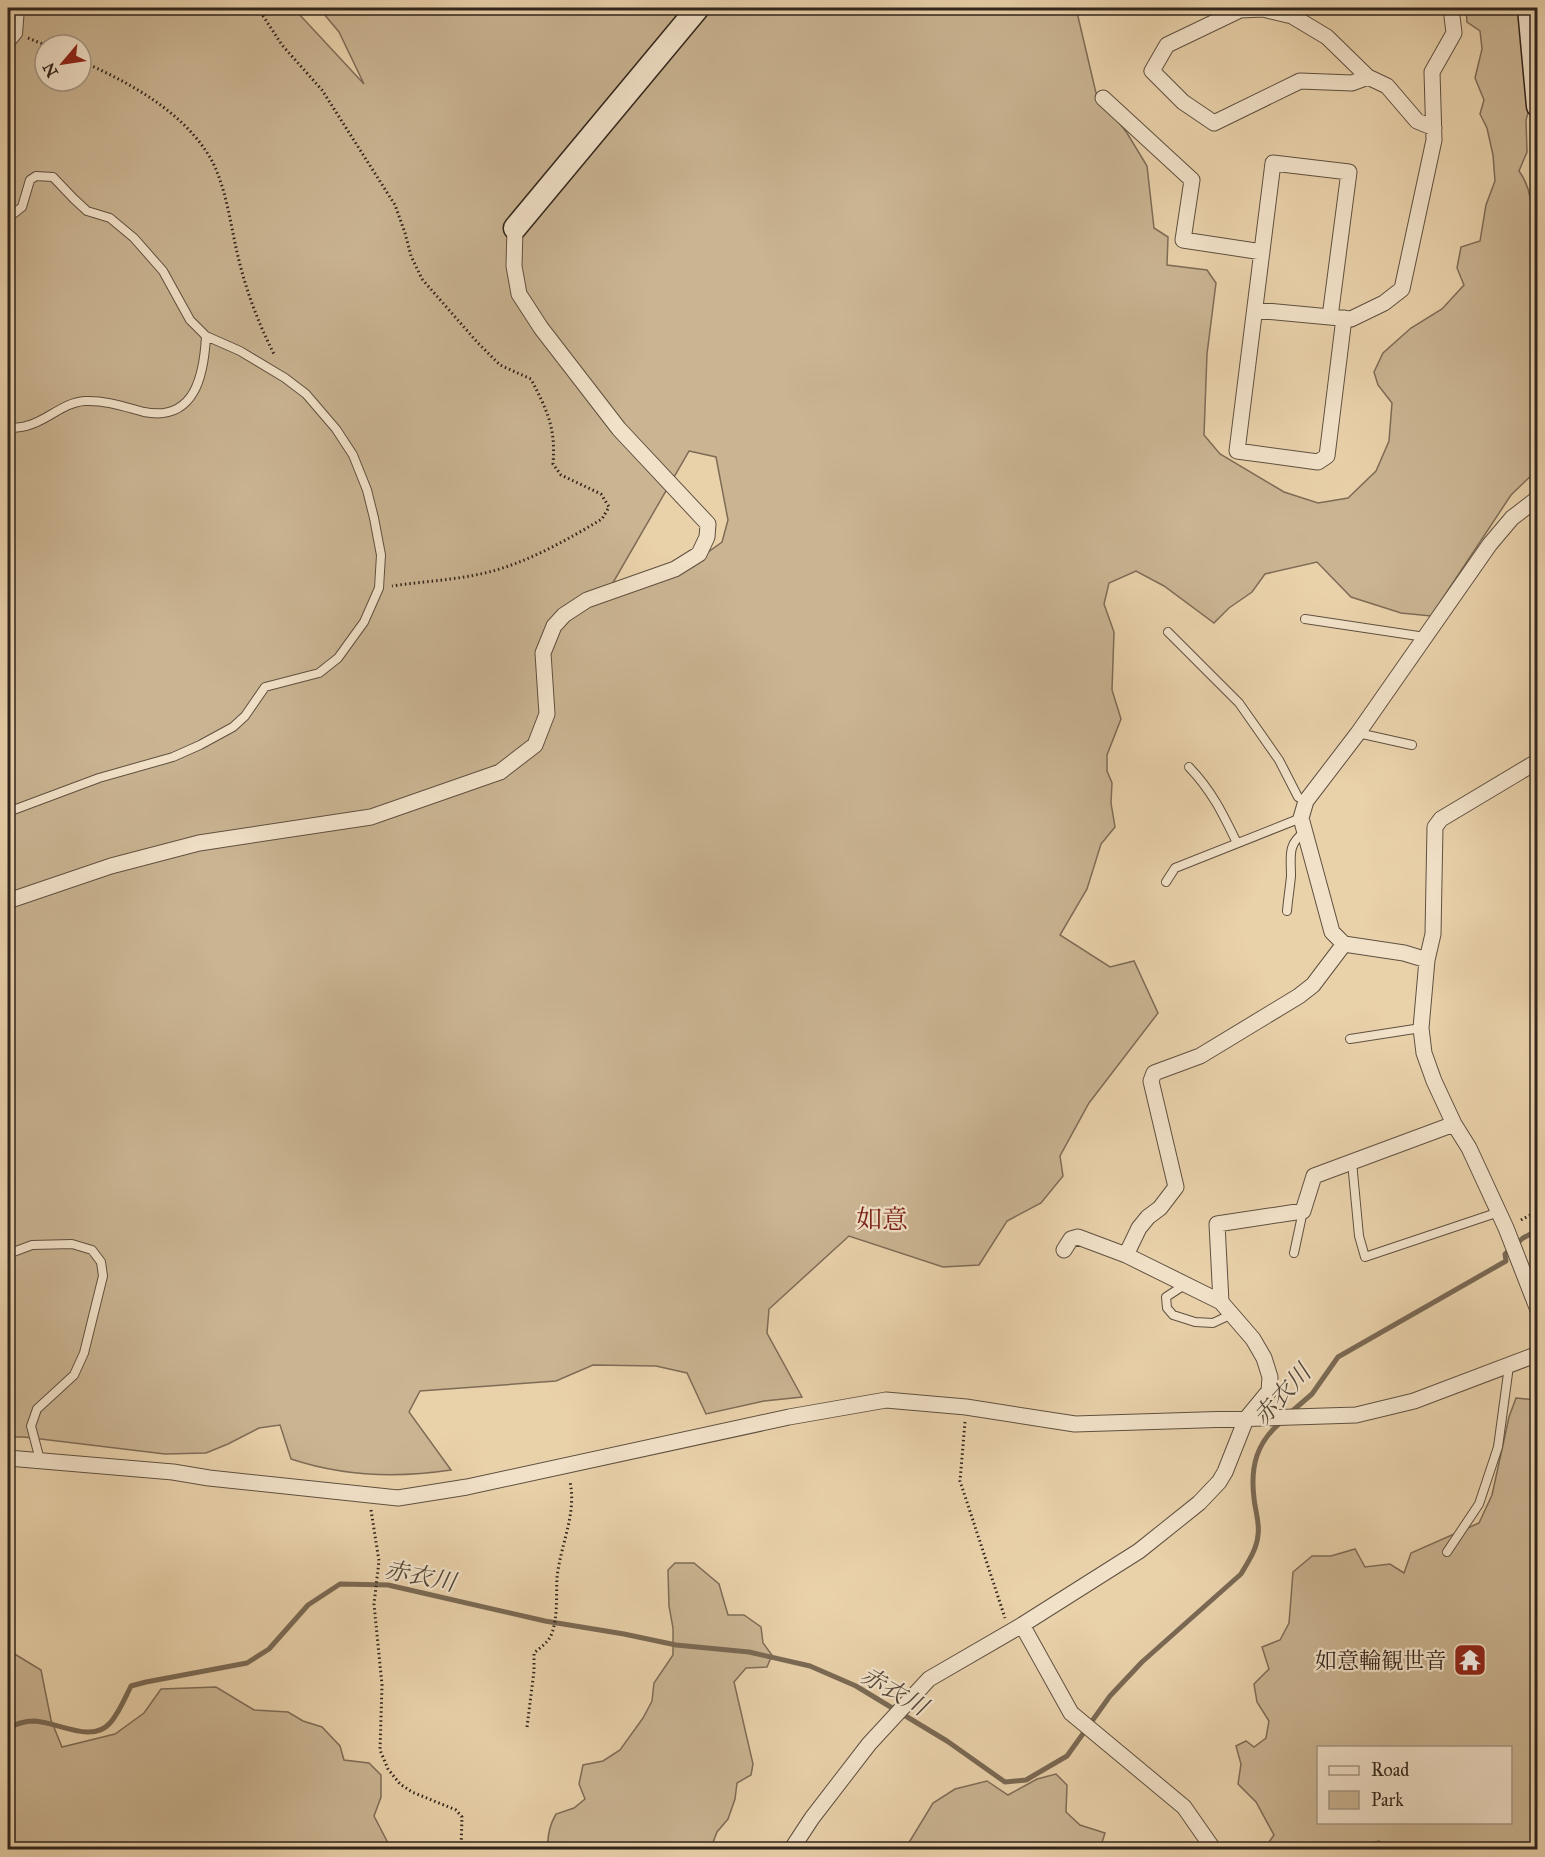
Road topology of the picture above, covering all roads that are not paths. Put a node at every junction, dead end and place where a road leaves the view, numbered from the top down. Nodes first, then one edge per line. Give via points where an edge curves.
1 (20, 8) edge
2 (698, 8) edge
3 (1451, 8) edge
4 (1530, 8) edge
5 (1297, 12) edge
6 (8, 46) edge
7 (1368, 77) junction
8 (1103, 98) dead end
9 (1538, 106) edge
10 (1434, 128) junction
11 (8, 218) edge
12 (515, 228) joint
13 (1262, 252) junction
14 (1255, 310) junction
15 (1337, 318) junction
16 (206, 336) junction
17 (8, 429) edge
18 (1538, 498) edge
19 (1305, 620) dead end
20 (1168, 632) dead end
21 (1427, 637) junction
22 (1358, 733) junction
23 (1413, 745) dead end
24 (1538, 761) edge
25 (1189, 767) dead end
26 (1306, 801) junction
27 (8, 812) edge
28 (1303, 825) junction
29 (1237, 843) junction
30 (1166, 882) dead end
31 (8, 901) edge
32 (1287, 910) dead end
33 (1344, 944) junction
34 (1428, 960) junction
35 (1422, 1028) junction
36 (1350, 1039) dead end
37 (1454, 1124) junction
38 (1352, 1162) junction
39 (1303, 1210) junction
40 (1499, 1212) junction
41 (1064, 1250) dead end
42 (1294, 1253) dead end
43 (8, 1254) edge
44 (1126, 1255) junction
45 (1186, 1283) junction
46 (1221, 1302) junction
47 (1538, 1310) edge
48 (1233, 1314) junction
49 (1538, 1354) edge
50 (1509, 1366) junction
51 (1246, 1419) junction
52 (8, 1458) edge
53 (40, 1460) junction
54 (1447, 1552) dead end
55 (1022, 1625) junction
56 (791, 1850) edge
57 (1214, 1850) edge

1 - 6 lane via 18,34
2 - 12 street
3 - 10 street via 1454,33 1432,72
4 - 9 street
5 - 7 street
5 - 7 street via 1240,10 1167,45 1152,71 1183,102 1214,123 1300,81 1352,83
7 - 10 street via 1388,86 1417,121
8 - 13 street via 1192,180 1183,240
10 - 15 street via 1402,289 1369,312 1351,319
11 - 16 lane via 22,207 30,180 36,176 54,177 87,211 110,218 134,238 163,272 190,320
12 - 31 street via 514,266 519,294 619,429 708,524 699,554 675,569 587,600 564,615 554,626 543,653 547,714 535,745 500,772 371,817 199,843 111,866
13 - 14 street
13 - 15 street via 1274,163 1350,172
14 - 15 street
14 - 15 street via 1237,451 1318,462 1327,456
16 - 17 lane via 201,379 181,408 165,413 146,412 84,400 27,426
16 - 27 lane via 240,351 306,394 354,455 368,490 381,555 379,588 364,622 338,658 319,673 265,687 233,727 173,757 99,778
18 - 21 street via 1512,518 1490,544
19 - 21 lane
20 - 26 lane via 1239,703 1279,760 1298,796
21 - 22 street
22 - 23 lane
22 - 26 street
24 - 34 street via 1435,826 1433,934
25 - 29 lane via 1206,785
26 - 28 street
28 - 29 lane
28 - 32 lane via 1290,852
28 - 33 street via 1332,932
29 - 30 lane via 1175,868
33 - 34 street
33 - 44 street via 1313,985 1299,996 1200,1056 1154,1073 1151,1081 1176,1187 1139,1228
34 - 35 street
35 - 36 lane
35 - 37 street via 1428,1062
37 - 38 street
37 - 40 street
38 - 39 street via 1314,1176
38 - 40 lane via 1359,1236 1365,1257
39 - 42 lane
39 - 46 street via 1217,1224
40 - 47 street
41 - 44 street via 1071,1239 1078,1237
43 - 53 lane via 32,1245 72,1244 92,1250 101,1262 103,1276 84,1353 74,1374 37,1409 31,1426
44 - 45 street
45 - 46 street
45 - 48 lane via 1166,1297 1167,1308 1173,1315 1214,1323
46 - 48 street
48 - 51 street via 1253,1339 1270,1377 1269,1391
49 - 50 street
50 - 51 street via 1414,1401 1356,1415
50 - 54 lane via 1498,1448 1479,1504
51 - 53 street via 1075,1424 966,1407 886,1400 398,1498
51 - 55 street via 1225,1472 1199,1503 1139,1551
52 - 53 street
55 - 56 street via 929,1679 914,1693 869,1744
55 - 57 street via 1071,1713 1184,1807

